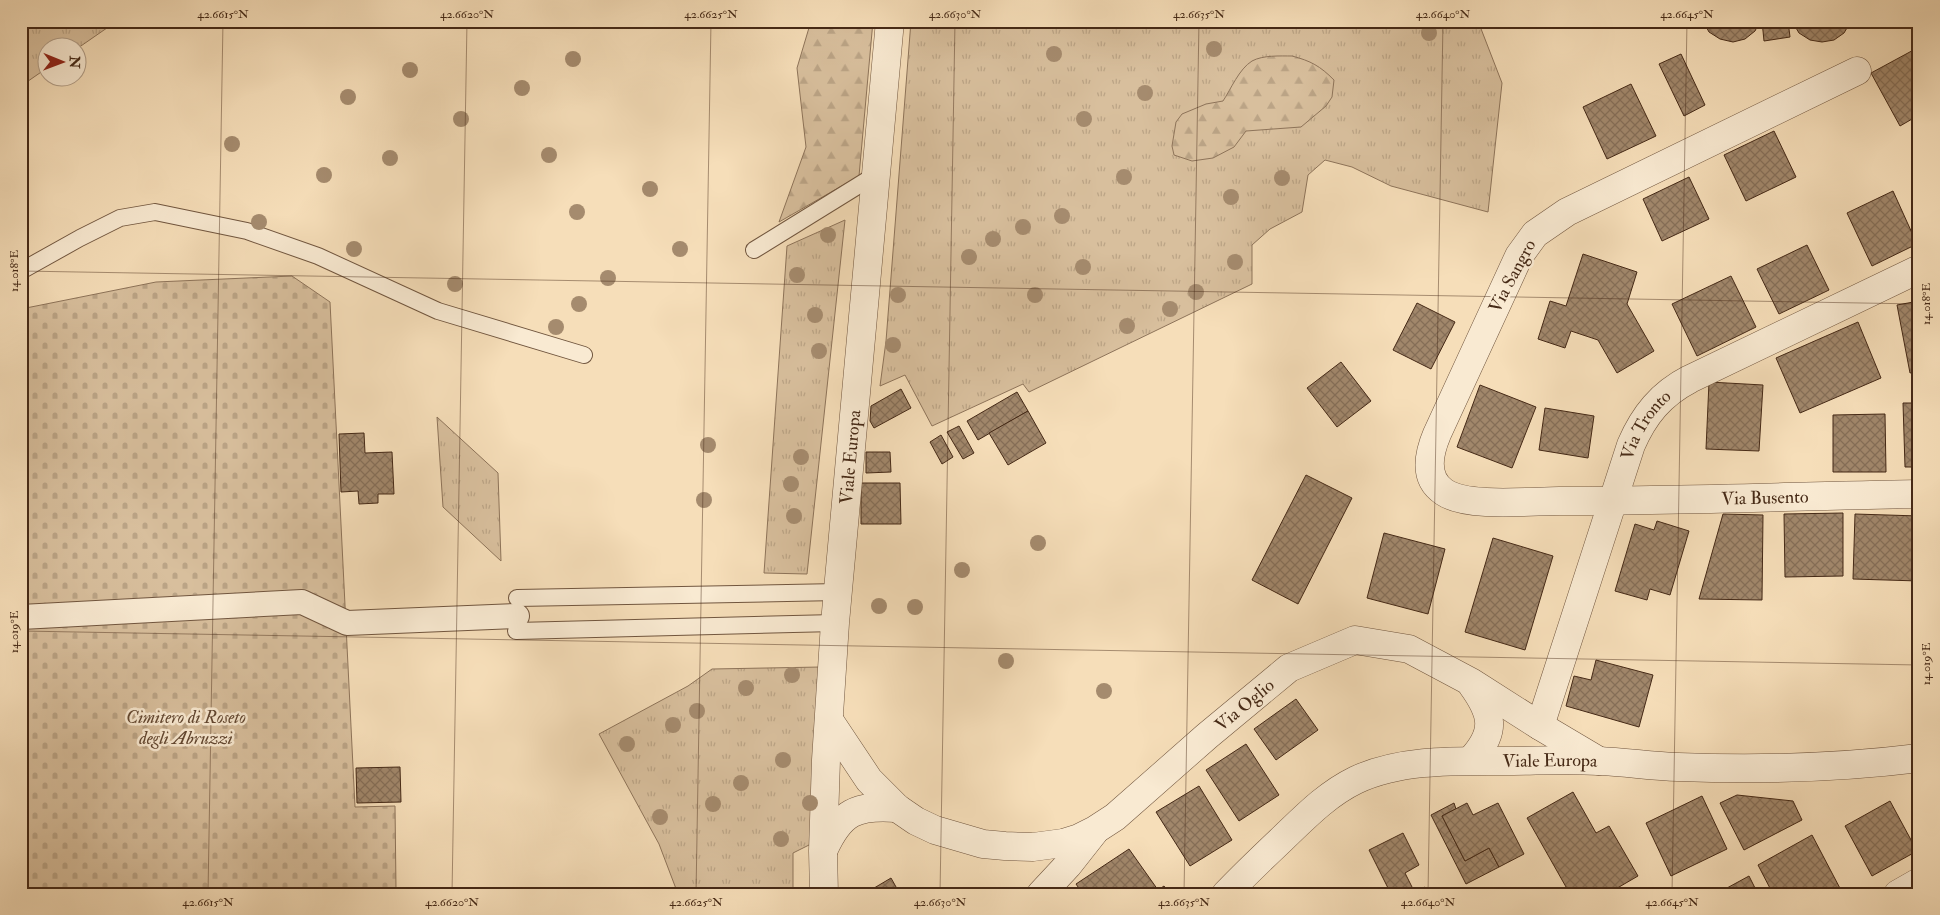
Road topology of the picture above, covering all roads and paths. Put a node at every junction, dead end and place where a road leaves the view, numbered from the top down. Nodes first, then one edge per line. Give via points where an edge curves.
1 (890, 21) edge
2 (1857, 71) dead end
3 (877, 174) junction
4 (754, 250) dead end
5 (1919, 269) edge
6 (21, 271) edge
7 (584, 355) dead end
8 (1919, 494) edge
9 (1612, 501) junction
10 (838, 592) junction
11 (517, 615) junction
12 (21, 617) edge
13 (835, 623) junction
14 (1471, 682) junction
15 (829, 720) junction
16 (1540, 726) junction
17 (1919, 758) edge
18 (1471, 760) junction
19 (1599, 761) junction
20 (897, 808) junction
21 (1095, 830) junction
22 (823, 852) junction
23 (1919, 882) edge
24 (824, 894) edge
25 (1041, 894) edge
26 (1226, 894) edge
27 (1898, 894) edge

1 - 3 street, Viale Europa
2 - 9 street, Via Sangro via 1557,217 1534,234 1519,256 1434,442 1430,457 1434,481 1442,491 1470,500
3 - 4 lane
3 - 10 street, Viale Europa
5 - 9 street, Via Tronto via 1671,390 1654,405 1636,435
6 - 7 lane via 120,218 155,212 247,231 318,256 438,311
8 - 9 street, Via Busento
9 - 16 street, Via Tronto
10 - 11 lane
10 - 13 street, Viale Europa
11 - 12 street via 347,623 302,602
11 - 13 lane
13 - 15 street, Viale Europa
14 - 16 street, Via Oglio
14 - 18 street via 1485,703 1489,719 1486,740
14 - 21 street, Via Oglio via 1409,649 1355,640 1289,668 1115,817
15 - 20 street, Via Oglio via 869,780
15 - 22 street, Viale Europa
16 - 19 street, Via Oglio
17 - 19 street, Viale Europa via 1844,766 1756,768 1677,767
18 - 19 street, Viale Europa
18 - 26 street, Viale Europa via 1398,768 1347,785 1308,814
20 - 21 street, Via Oglio via 935,830 983,844 1033,846 1063,843
20 - 22 street via 867,808 852,813 835,826
21 - 25 street
22 - 24 street, Viale Europa
23 - 27 street

